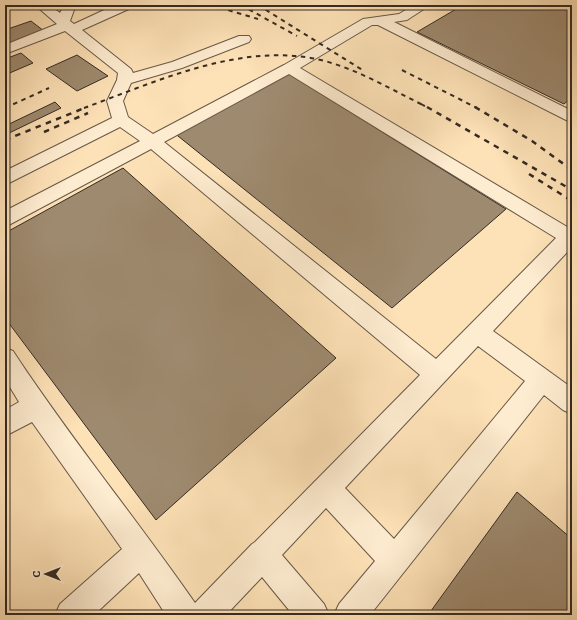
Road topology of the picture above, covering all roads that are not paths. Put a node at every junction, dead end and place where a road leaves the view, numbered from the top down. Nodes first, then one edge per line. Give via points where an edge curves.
1 (41, 5) edge
2 (74, 5) edge
3 (126, 5) edge
4 (424, 5) edge
5 (378, 20) junction
6 (68, 25) junction
7 (244, 38) dead end
8 (5, 50) edge
9 (289, 68) junction
10 (125, 80) junction
11 (571, 116) edge
12 (121, 120) junction
13 (152, 141) junction
14 (5, 179) edge
15 (5, 220) edge
16 (571, 236) edge
17 (478, 333) junction
18 (6, 364) edge
19 (437, 374) junction
20 (542, 380) junction
21 (572, 402) edge
22 (35, 406) junction
23 (5, 424) edge
24 (326, 488) junction
25 (142, 551) junction
26 (262, 554) junction
27 (394, 560) junction
28 (71, 615) edge
29 (184, 615) edge
30 (205, 615) edge
31 (313, 615) edge
32 (350, 615) edge

1 - 6 lane
2 - 6 lane via 68,8
3 - 6 lane
4 - 5 lane via 402,17
5 - 9 lane via 368,22
5 - 11 lane
6 - 8 lane
6 - 10 lane via 126,72
7 - 10 lane via 177,65
9 - 13 lane
9 - 16 lane
10 - 12 lane via 115,101
12 - 13 lane
12 - 14 lane
13 - 15 lane
13 - 19 lane
16 - 17 lane
17 - 19 lane
17 - 20 lane
18 - 22 lane
19 - 24 lane
20 - 21 lane
20 - 27 lane
22 - 23 lane
22 - 25 lane
24 - 26 lane
24 - 27 lane
25 - 28 lane
25 - 29 lane
26 - 30 lane
26 - 31 lane
27 - 32 lane

